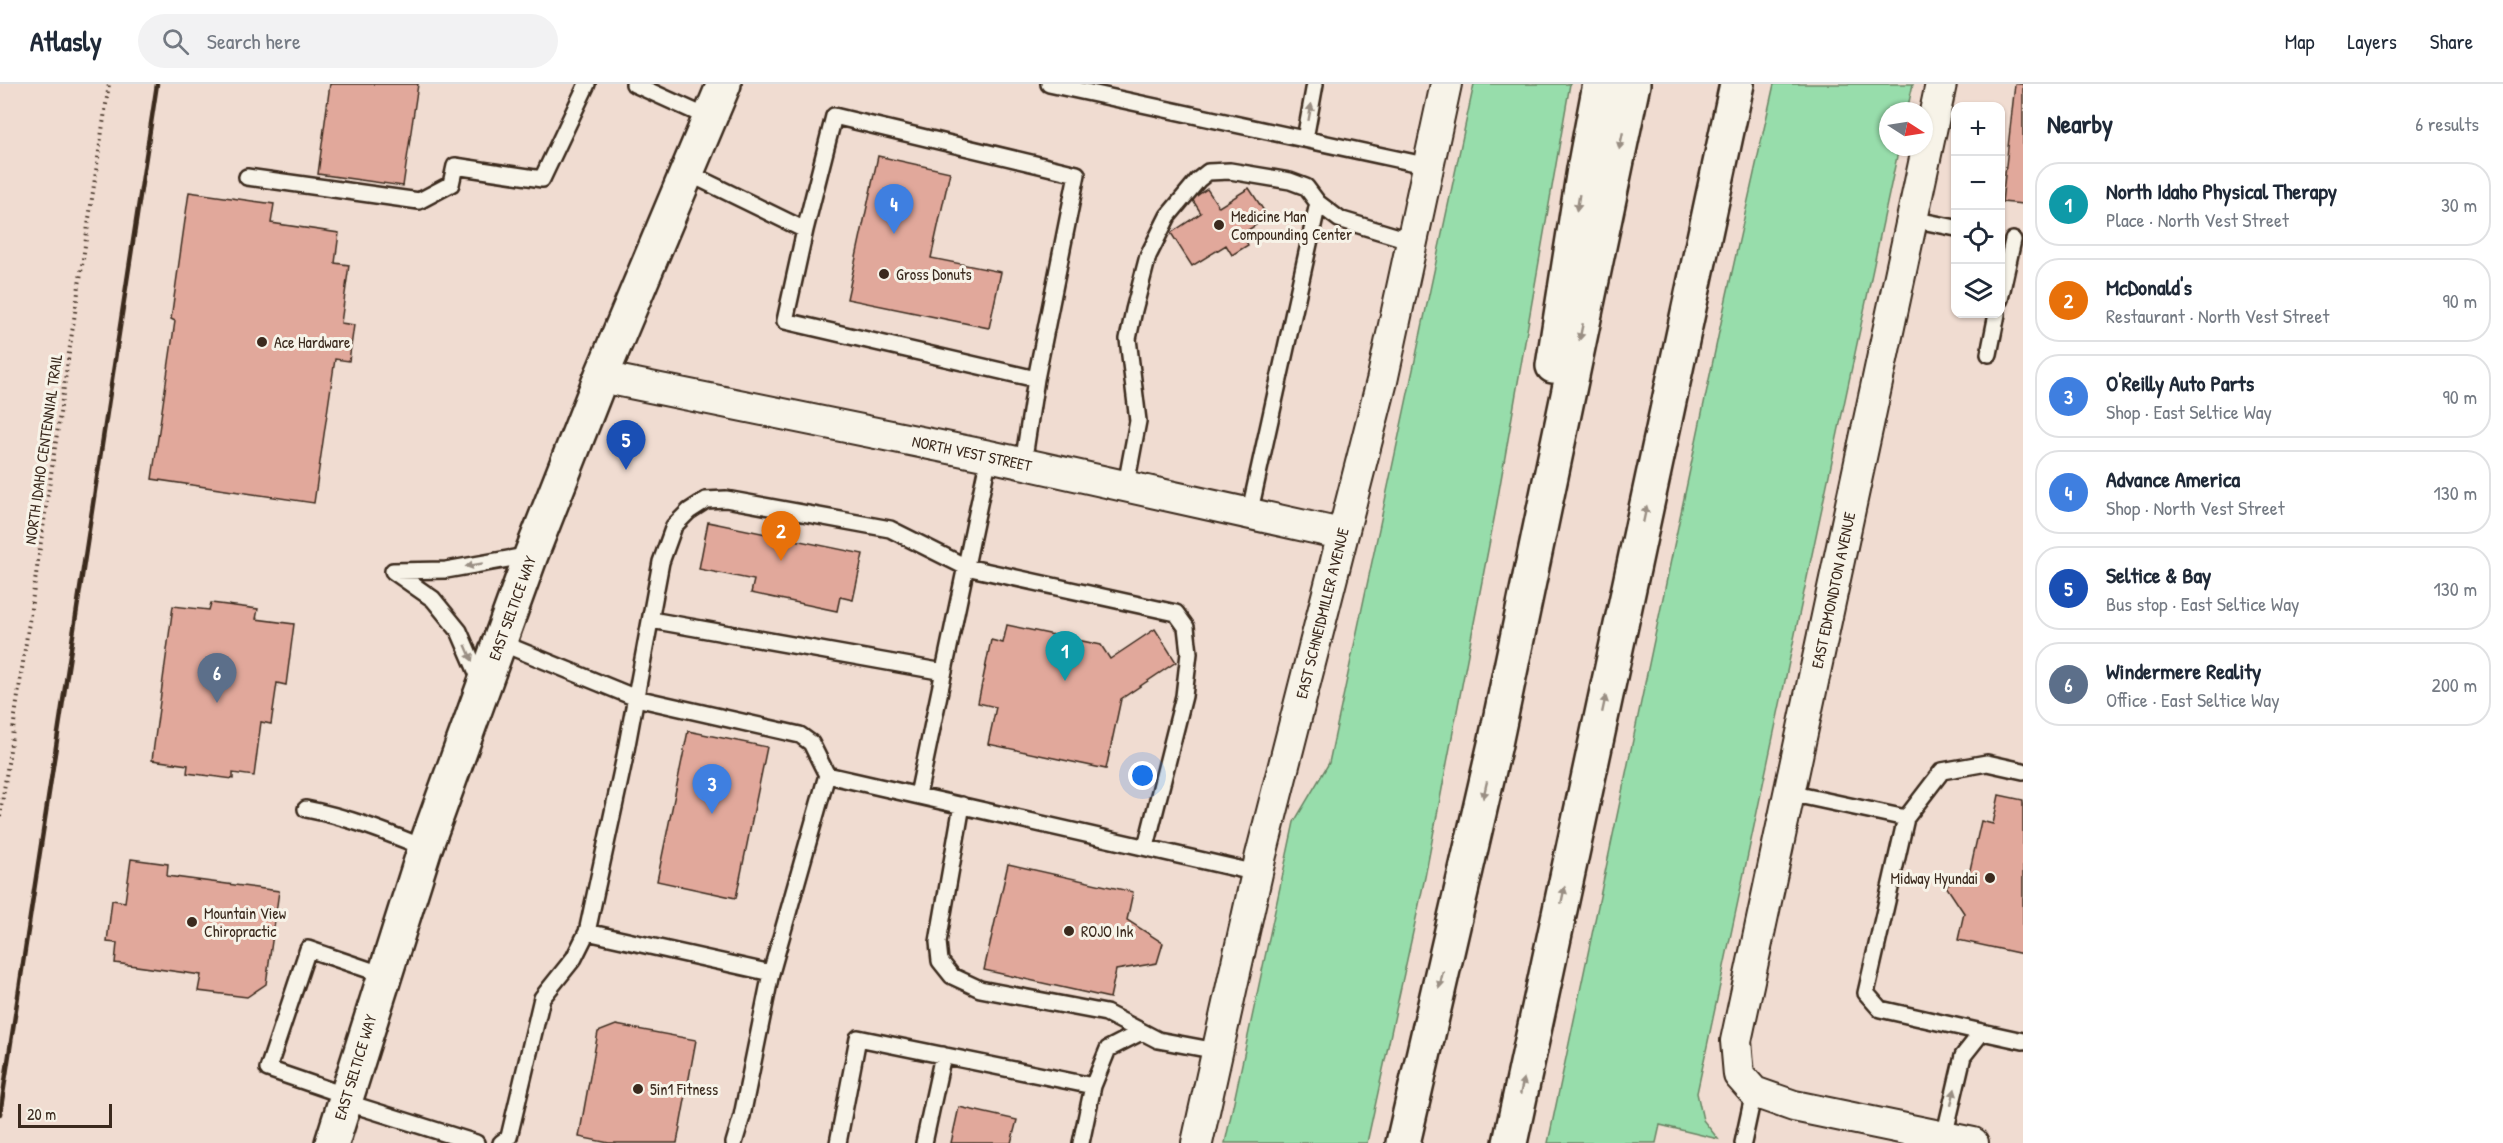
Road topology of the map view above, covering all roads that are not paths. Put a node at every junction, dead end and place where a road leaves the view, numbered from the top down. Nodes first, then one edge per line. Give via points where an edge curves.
1 (587, 84) edge
2 (634, 84) edge
3 (724, 84) edge
4 (1049, 84) edge
5 (1315, 84) edge
6 (1446, 84) edge
7 (1600, 84) edge
8 (1634, 84) edge
9 (1737, 84) edge
10 (1941, 84) edge
11 (709, 118) junction
12 (1305, 139) junction
13 (1429, 166) junction
14 (688, 173) junction
15 (247, 177) dead end
16 (1318, 203) junction
17 (1912, 219) junction
18 (1951, 227) edge
19 (806, 230) junction
20 (2012, 240) edge
21 (1412, 241) junction
22 (2005, 278) edge
23 (1996, 318) edge
24 (1989, 354) dead end
25 (601, 377) junction
26 (1036, 379) junction
27 (989, 456) junction
28 (1023, 464) junction
29 (1126, 485) junction
30 (1249, 515) junction
31 (1341, 534) junction
32 (531, 555) junction
33 (966, 567) junction
34 (651, 620) junction
35 (500, 642) junction
36 (944, 672) junction
37 (483, 687) junction
38 (636, 698) junction
39 (1495, 744) junction
40 (2023, 771) edge
41 (827, 775) junction
42 (1789, 794) junction
43 (918, 795) junction
44 (962, 806) junction
45 (306, 809) dead end
46 (1906, 818) junction
47 (1146, 847) junction
48 (425, 848) junction
49 (1257, 873) junction
50 (587, 932) junction
51 (771, 973) junction
52 (384, 975) junction
53 (1141, 1032) junction
54 (1982, 1032) junction
55 (2023, 1041) edge
56 (1217, 1051) junction
57 (943, 1055) junction
58 (1093, 1086) junction
59 (1754, 1092) junction
60 (346, 1099) junction
61 (1944, 1137) junction
62 (333, 1143) edge
63 (476, 1143) edge
64 (501, 1143) edge
65 (734, 1143) edge
66 (838, 1143) edge
67 (924, 1143) edge
68 (1081, 1143) edge
69 (1197, 1143) edge
70 (1403, 1143) edge
71 (1510, 1143) edge
72 (1743, 1143) edge
73 (1973, 1143) edge

1 - 15 lane via 542,179 455,166 451,184 419,201
2 - 11 lane
3 - 11 main road, EAST SELTICE WAY
4 - 12 lane
12 -> 5 lane
6 - 13 street, EAST SCHNEIDMILLER AVENUE
7 -> 39 main road
8 -> 39 main road
71 -> 9 main road
10 - 17 street, EAST EDMONDTON AVENUE
11 - 14 main road, EAST SELTICE WAY
12 - 13 lane
13 - 21 street, EAST SCHNEIDMILLER AVENUE
14 - 19 lane
14 - 25 main road, EAST SELTICE WAY
16 - 21 lane via 1339,219
16 - 29 lane via 1306,187 1290,181 1230,171 1208,172 1168,216 1148,256 1128,339 1138,422
16 - 30 lane
17 - 18 lane
17 - 42 street, EAST EDMONDTON AVENUE
19 - 26 lane via 785,321
19 - 26 lane via 834,116 1077,174
20 - 22 lane
21 - 31 street, EAST SCHNEIDMILLER AVENUE via 1382,381
23 - 24 lane
25 - 27 street, NORTH VEST STREET
25 - 32 main road, EAST SELTICE WAY
26 - 28 lane
27 - 28 street, NORTH VEST STREET
27 - 33 lane
28 - 29 street, NORTH VEST STREET
29 - 30 street, NORTH VEST STREET
30 - 31 street, NORTH VEST STREET
31 - 49 street, EAST SCHNEIDMILLER AVENUE
32 - 35 main road, EAST SELTICE WAY
32 -> 37 lane via 446,570 393,571 433,598 459,631
33 - 34 lane via 890,529 726,499 706,500 674,526 661,562
33 - 36 lane
33 - 47 lane via 1176,613 1186,627 1189,653 1184,696
34 - 36 lane
34 - 38 lane
35 - 37 main road, EAST SELTICE WAY
35 - 38 lane
36 - 43 lane
37 - 48 main road, EAST SELTICE WAY
38 - 41 lane via 800,735 811,743
38 - 50 lane
39 -> 70 main road
40 - 46 lane via 1988,763 1942,771
41 - 43 lane
41 - 51 lane
42 - 46 lane
42 - 59 street, EAST EDMONDTON AVENUE via 1736,1041 1739,1075
43 - 44 lane
44 - 47 lane
44 - 53 lane via 938,942 940,961 952,976 981,989 1106,1013
45 - 48 lane via 367,824
46 - 54 lane via 1866,993 1881,1009
47 - 49 lane
48 - 52 main road, EAST SELTICE WAY
49 - 56 street, EAST SCHNEIDMILLER AVENUE
50 - 51 lane
50 - 64 lane via 574,958 542,998 508,1137
51 - 65 lane
52 - 60 main road, EAST SELTICE WAY
52 - 60 lane via 308,949 268,1069
53 - 56 lane via 1158,1040
53 - 58 lane via 1108,1049
54 - 55 lane
61 -> 54 lane via 1963,1056
56 - 69 street, EAST SCHNEIDMILLER AVENUE
57 - 58 lane
57 - 66 lane via 858,1038
57 - 67 lane
58 - 68 lane
59 - 61 street via 1794,1106
59 - 72 lane
60 - 62 main road, EAST SELTICE WAY
60 - 63 lane
61 - 73 street

